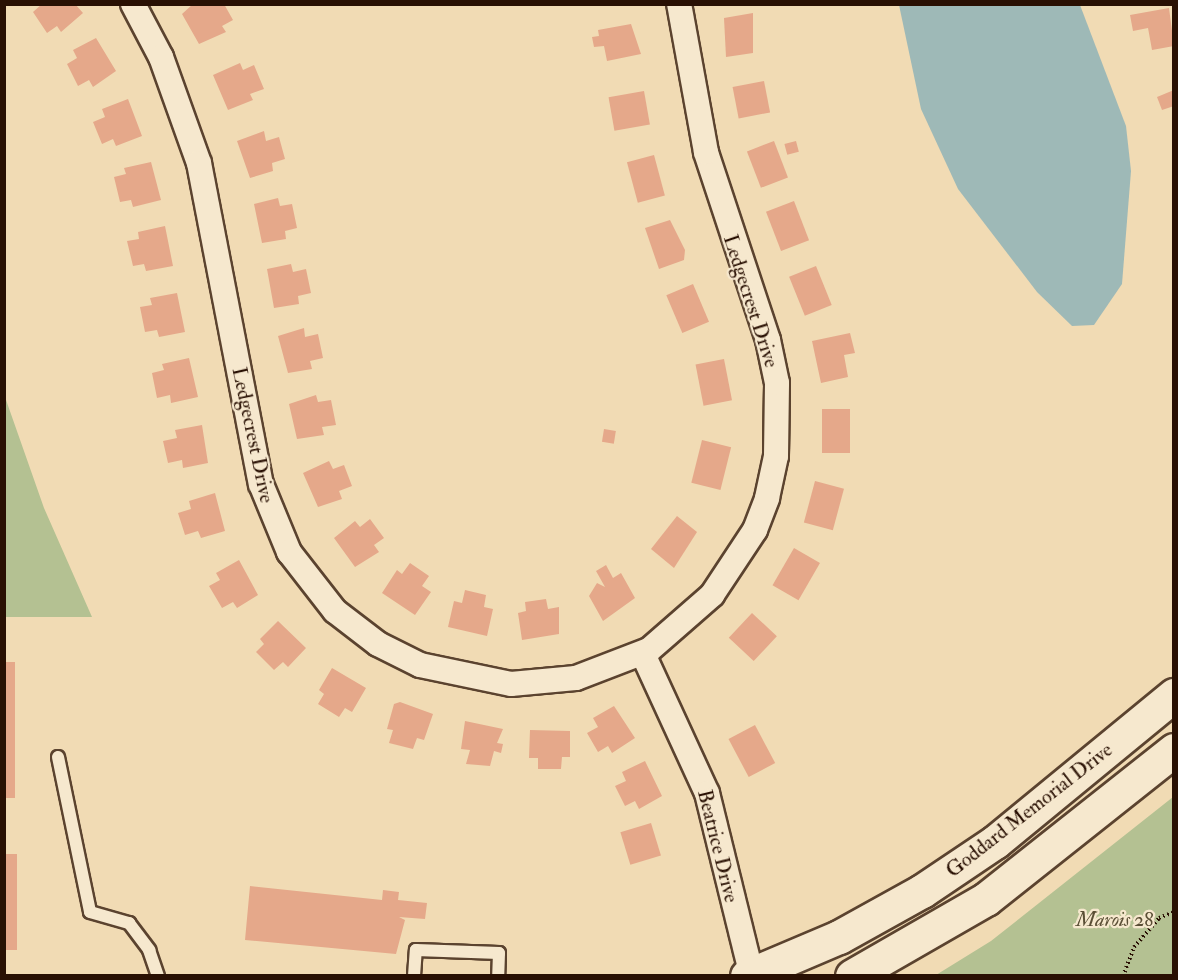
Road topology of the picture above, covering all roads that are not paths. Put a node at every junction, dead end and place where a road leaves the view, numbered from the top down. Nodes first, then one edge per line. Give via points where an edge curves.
1 (133, 4) edge
2 (679, 4) edge
3 (643, 654) junction
4 (1173, 695) edge
5 (1173, 750) edge
6 (58, 757) dead end
7 (158, 975) edge
8 (414, 975) edge
9 (498, 975) edge
10 (750, 975) edge
11 (852, 975) edge

1 - 3 street, Ledgecrest Drive via 161,57 196,153 261,484 277,530 302,573 335,611 378,644 460,677 533,684 603,671
2 - 3 street, Ledgecrest Drive via 694,102 732,240 768,340 779,420 767,498 737,562 712,595
3 - 10 street, Beatrice Drive via 707,793
4 - 10 main road, Goddard Memorial Drive via 994,842 922,891 839,937
5 - 11 main road via 987,899
6 - 7 lane via 90,912 129,923 149,950
8 - 9 lane via 416,950 499,953

